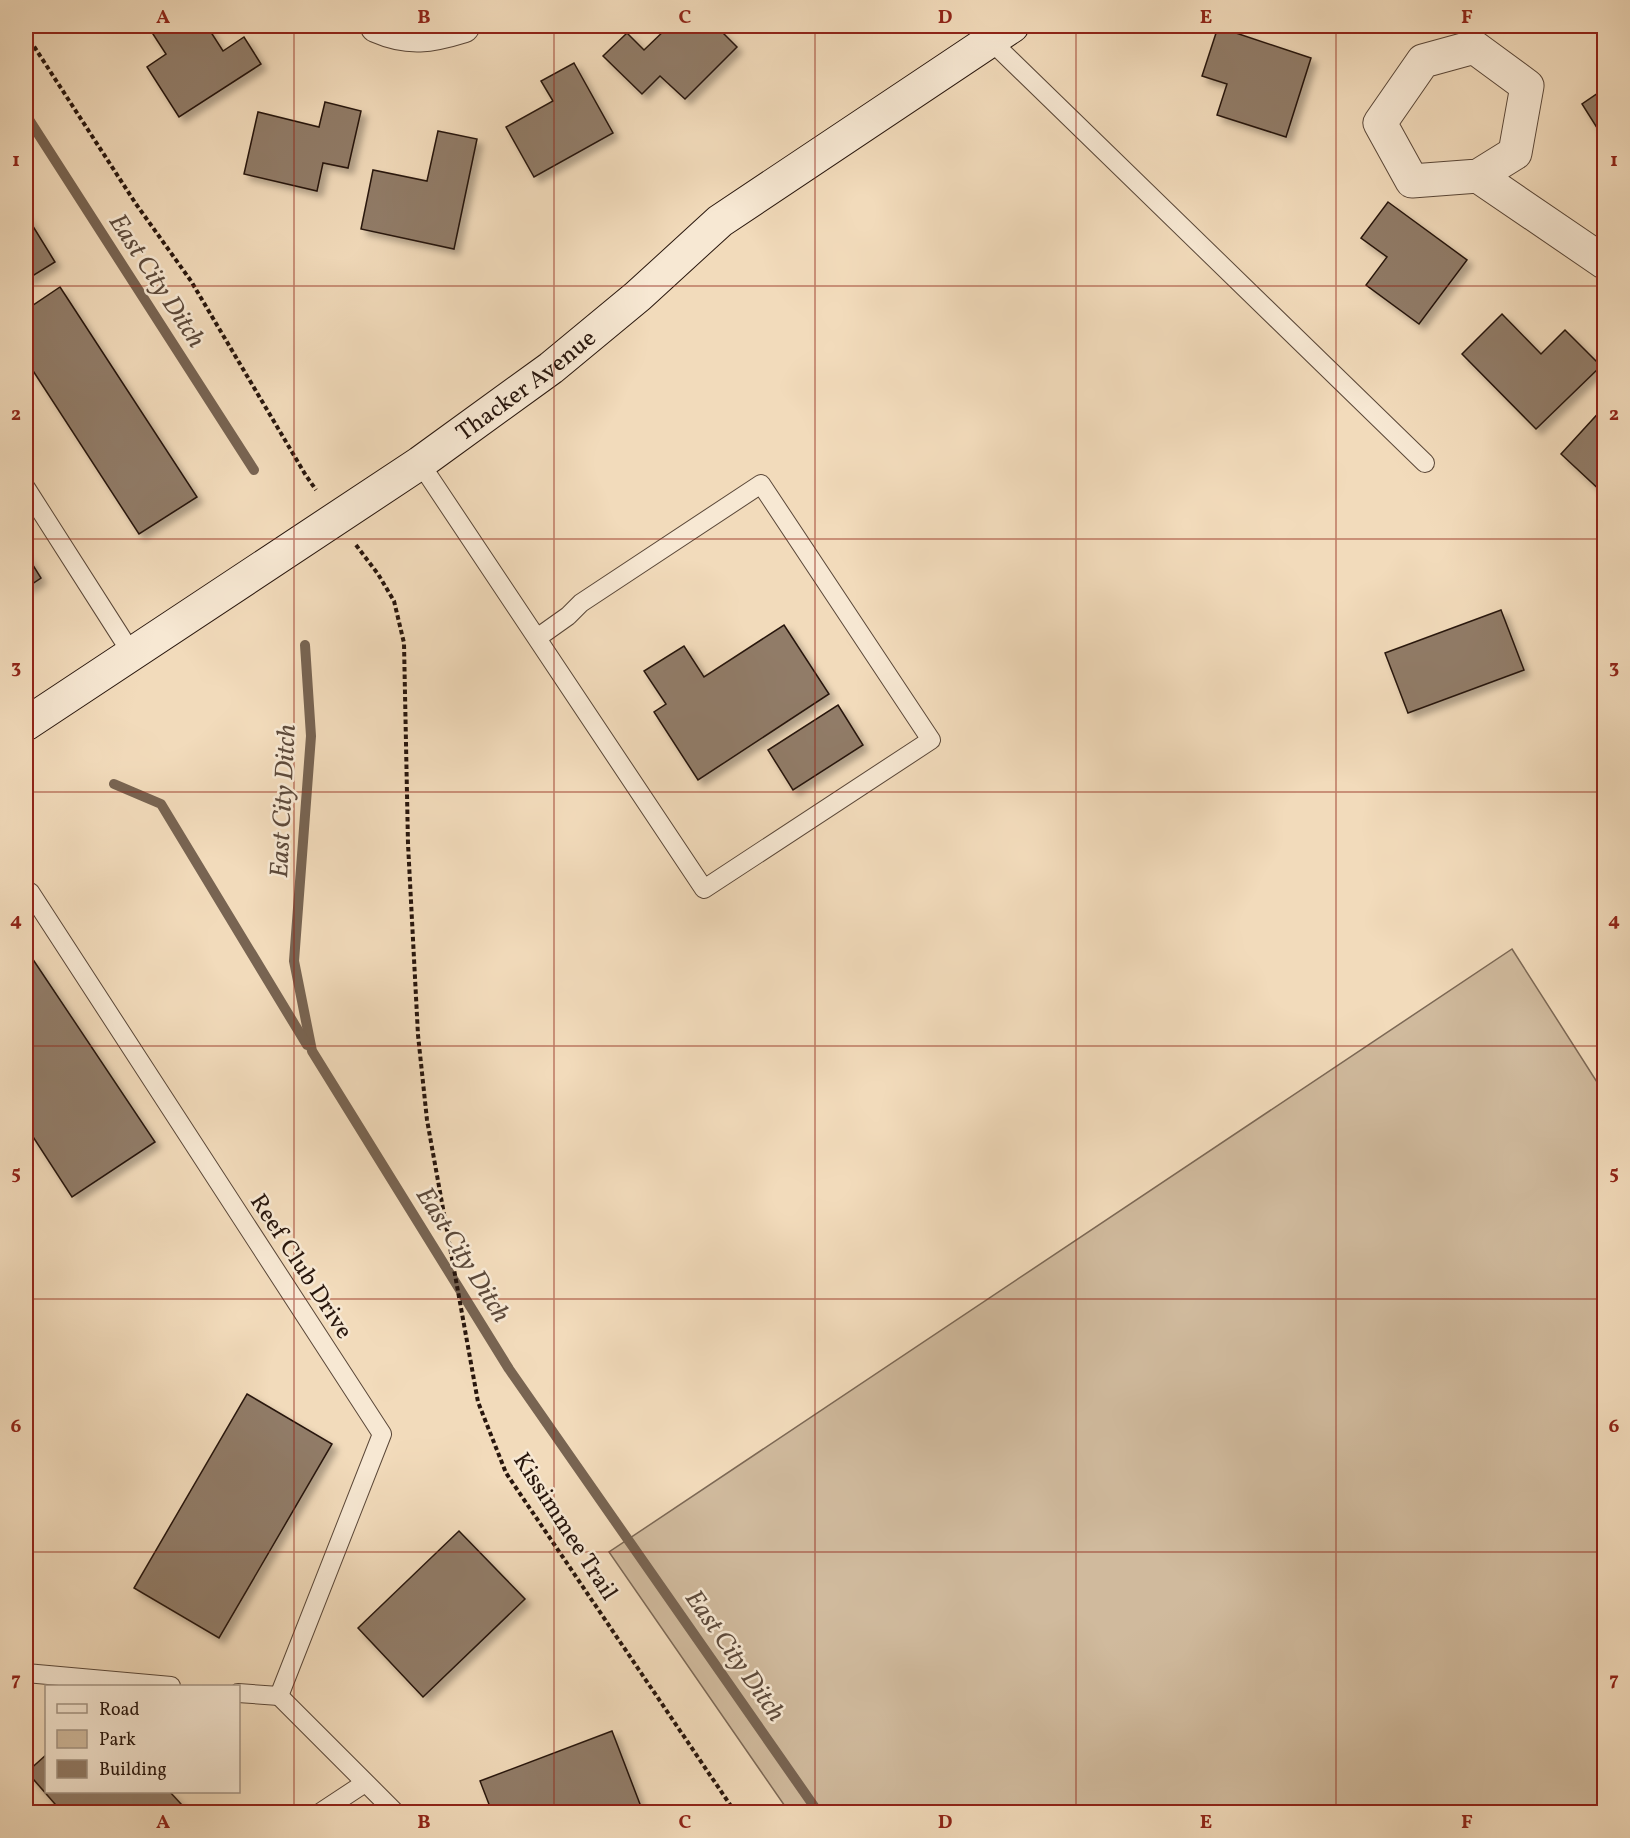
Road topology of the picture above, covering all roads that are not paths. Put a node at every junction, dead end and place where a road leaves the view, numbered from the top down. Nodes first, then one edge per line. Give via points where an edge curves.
1 (377, 26) edge
2 (463, 26) edge
3 (993, 30) edge
4 (1478, 176) junction
5 (1605, 262) edge
6 (420, 463) junction
7 (1425, 463) dead end
8 (26, 488) edge
9 (537, 638) junction
10 (132, 654) junction
11 (26, 724) edge
12 (26, 896) edge
13 (26, 1673) edge
14 (160, 1685) edge
15 (240, 1693) edge
16 (279, 1696) junction
17 (365, 1783) junction
18 (321, 1812) edge
19 (395, 1812) edge

1 - 2 street via 394,33 432,36
3 - 6 street, Thacker Avenue via 720,221 551,368
3 - 7 lane
4 - 4 street via 1515,153 1527,86 1474,47 1422,61 1380,123 1412,181
4 - 5 street
6 - 9 lane
6 - 10 street, Thacker Avenue
8 - 10 lane
9 - 9 lane via 704,889 931,740 761,484 581,603
10 - 11 street, Thacker Avenue
12 - 16 lane, Reef Club Drive via 30,892 382,1434
13 - 14 lane
15 - 16 lane
16 - 17 lane
17 - 18 lane
17 - 19 lane

